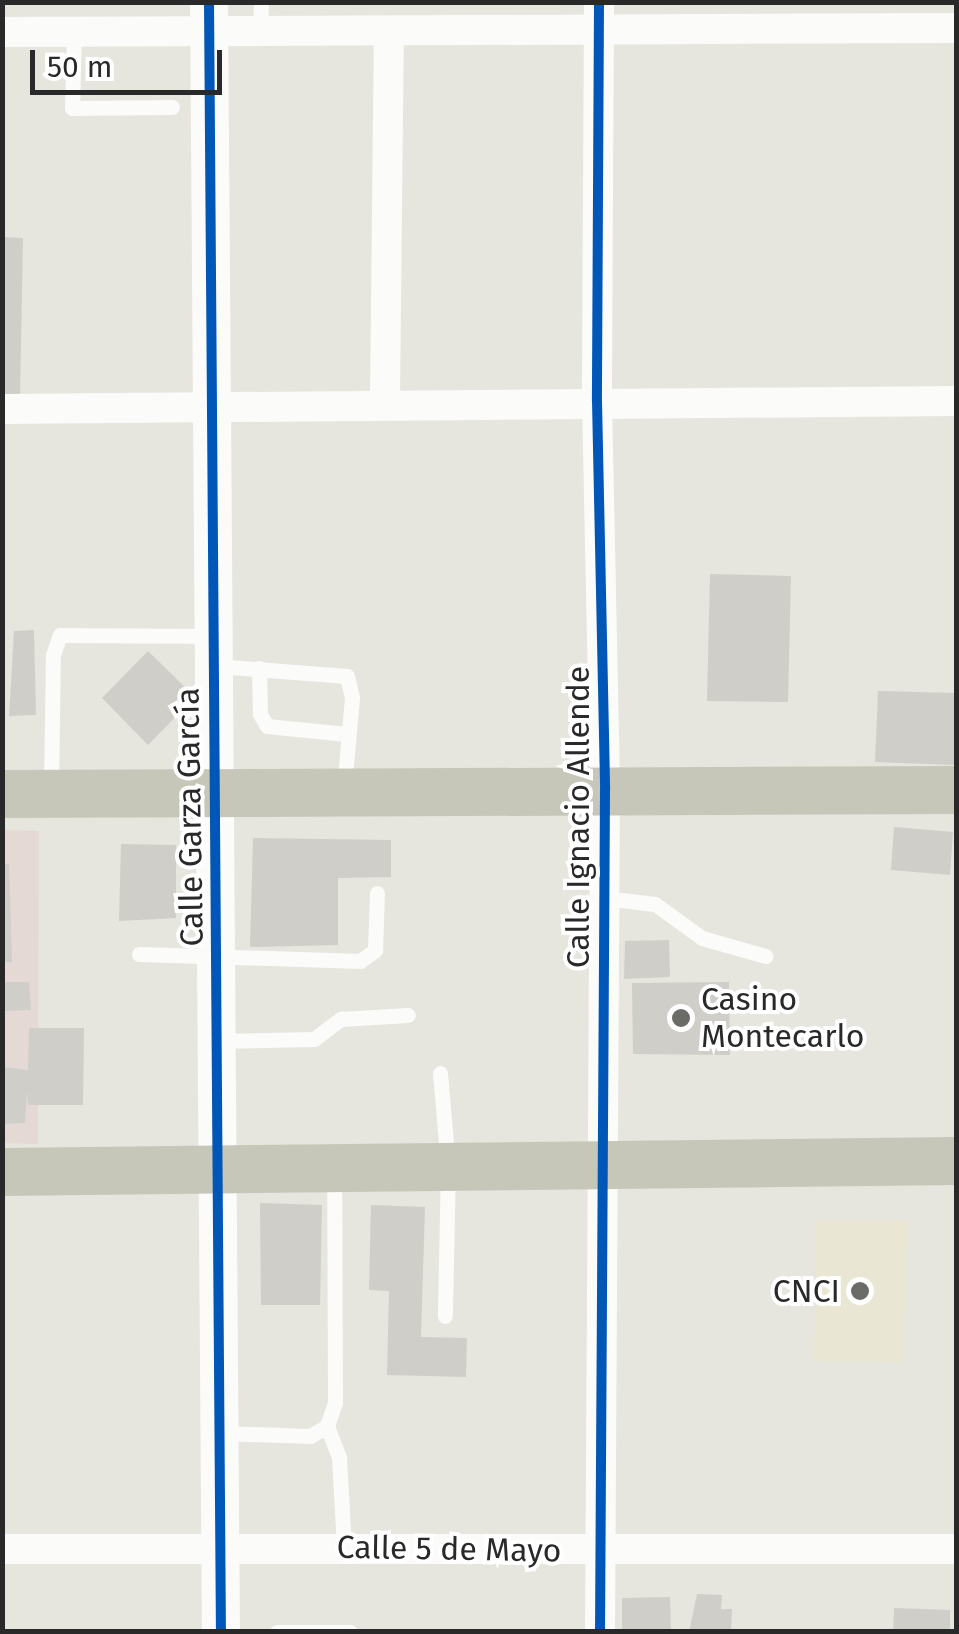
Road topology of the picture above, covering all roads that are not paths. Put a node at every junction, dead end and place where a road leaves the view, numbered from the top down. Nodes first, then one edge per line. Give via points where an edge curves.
1 (599, 15) edge
2 (260, 17) edge
3 (209, 18) edge
4 (956, 28) edge
5 (390, 30) junction
6 (2, 32) edge
7 (74, 32) junction
8 (172, 107) dead end
9 (956, 400) edge
10 (384, 401) junction
11 (597, 401) junction
12 (215, 406) junction
13 (2, 409) edge
14 (212, 651) junction
15 (259, 668) junction
16 (346, 734) junction
17 (605, 790) junction
18 (956, 790) edge
19 (344, 792) junction
20 (216, 793) junction
21 (2, 794) edge
22 (51, 794) junction
23 (378, 892) dead end
24 (604, 898) junction
25 (140, 954) dead end
26 (765, 956) dead end
27 (217, 957) junction
28 (408, 1015) dead end
29 (218, 1042) junction
30 (440, 1073) dead end
31 (956, 1161) edge
32 (602, 1166) junction
33 (448, 1168) junction
34 (334, 1169) junction
35 (218, 1171) junction
36 (2, 1172) edge
37 (445, 1316) dead end
38 (327, 1426) junction
39 (221, 1433) junction
40 (222, 1547) junction
41 (344, 1548) junction
42 (2, 1549) edge
43 (956, 1549) edge
44 (598, 1551) junction
45 (221, 1632) edge
46 (277, 1632) edge
47 (350, 1632) edge
48 (600, 1632) edge

1 - 4 street
1 - 5 street
1 - 11 street, Calle Ignacio Allende
2 - 3 street
2 - 5 street
3 - 7 street
3 - 12 street, Calle Garza García
5 - 10 street
6 - 7 street
7 - 8 lane via 72,108
9 - 11 street
10 - 11 street
10 - 12 street
11 - 17 street, Calle Ignacio Allende
12 - 13 street
12 - 14 street, Calle Garza García
14 - 15 lane
14 - 20 street, Calle Garza García
14 - 22 lane via 60,635 53,656
15 - 16 lane via 260,714 267,726
15 - 16 lane via 347,676
16 - 19 lane
17 - 18 main road
17 - 19 main road
17 - 24 street, Calle Ignacio Allende
19 - 20 main road
20 - 22 main road
20 - 27 street, Calle Garza García
21 - 22 main road
23 - 27 lane via 378,938 360,961
24 - 26 lane via 655,904 702,938
24 - 32 street, Calle Ignacio Allende
25 - 27 lane
27 - 29 street, Calle Garza García
28 - 29 lane via 341,1019 314,1039
29 - 35 street, Calle Garza García
30 - 33 lane
31 - 32 main road
32 - 33 main road
32 - 44 street, Calle Ignacio Allende
33 - 34 main road
33 - 37 lane
34 - 35 main road
34 - 38 lane via 335,1403
35 - 36 main road
35 - 39 street, Calle Garza García
38 - 39 lane via 310,1436
38 - 41 lane via 339,1458
39 - 40 street, Calle Garza García
40 - 41 street, Calle 5 de Mayo
40 - 42 street, Calle 5 de Mayo
40 - 45 street, Calle Garza García
41 - 44 street, Calle 5 de Mayo
43 - 44 street, Calle 5 de Mayo
44 - 48 street, Calle Ignacio Allende
46 - 47 lane

